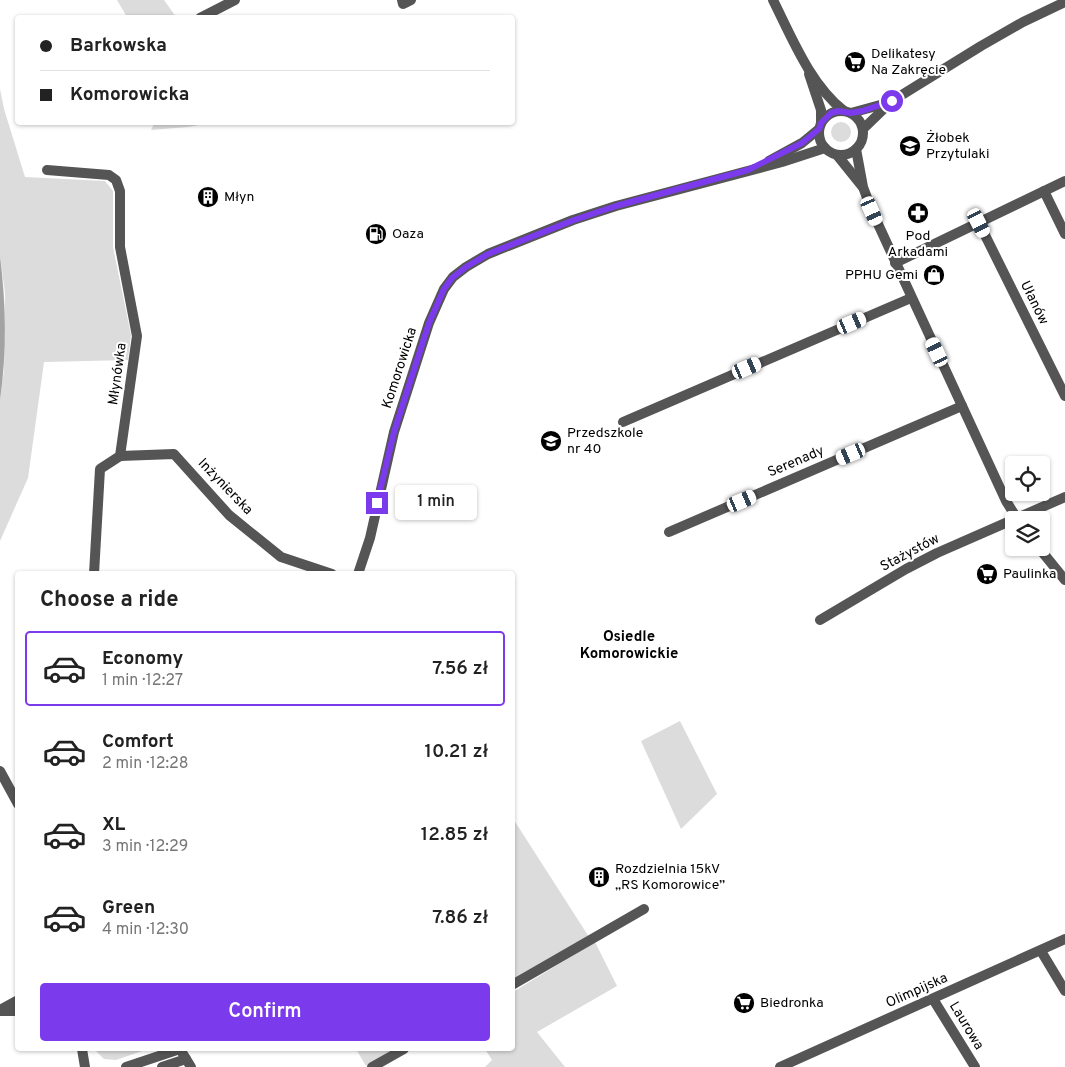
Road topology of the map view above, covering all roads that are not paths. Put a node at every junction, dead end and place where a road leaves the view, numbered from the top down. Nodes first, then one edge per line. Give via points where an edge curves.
1 (235, 0) edge
2 (402, 0) edge
3 (411, 0) edge
4 (772, 0) edge
5 (1065, 2) edge
6 (206, 15) edge
7 (803, 59) junction
8 (892, 101) junction
9 (848, 112) junction
10 (820, 126) junction
11 (863, 130) junction
12 (825, 148) junction
13 (856, 149) junction
14 (837, 155) junction
15 (47, 170) dead end
16 (748, 170) junction
17 (1065, 181) edge
18 (863, 187) junction
19 (1044, 191) junction
20 (979, 223) junction
21 (1065, 234) edge
22 (895, 263) junction
23 (911, 298) junction
24 (1065, 396) edge
25 (962, 406) junction
26 (623, 422) dead end
27 (120, 456) junction
28 (1065, 497) edge
29 (1012, 511) edge
30 (1034, 511) edge
31 (1005, 524) edge
32 (668, 532) dead end
33 (1046, 556) edge
34 (94, 571) edge
35 (323, 571) edge
36 (359, 571) edge
37 (1065, 580) edge
38 (820, 620) dead end
39 (0, 770) edge
40 (15, 798) edge
41 (644, 909) dead end
42 (1065, 939) edge
43 (1040, 950) junction
44 (515, 983) edge
45 (1065, 991) edge
46 (933, 999) junction
47 (15, 1002) edge
48 (0, 1011) edge
49 (15, 1011) edge
50 (82, 1051) edge
51 (174, 1051) edge
52 (181, 1051) edge
53 (400, 1051) edge
54 (188, 1063) edge
55 (85, 1067) edge
56 (126, 1067) edge
57 (162, 1067) edge
58 (372, 1067) edge
59 (780, 1067) edge
60 (975, 1067) edge

1 - 6 street
2 - 3 street via 403,4
4 - 7 street
5 - 8 street via 981,46
7 - 9 street via 826,93
7 - 10 street via 821,110
8 - 9 street
8 - 11 street
9 - 10 street via 831,113
9 - 11 street via 861,123
10 - 12 street via 819,136
10 - 16 street, Komorowicka via 802,143
11 - 13 street
12 - 14 street
12 - 16 street, Komorowicka
13 - 14 street
13 - 18 street
14 - 18 street
15 - 27 street, Młynówka via 108,175 116,180 120,191 120,247 138,336
16 - 36 street, Komorowicka via 574,220 488,254 452,278 429,323 394,432 370,538
17 - 19 street
18 - 22 street
19 - 20 street
19 - 21 street
20 - 22 street
20 - 24 street, Ułanów
22 - 23 street
23 - 25 street
23 - 26 street
25 - 29 street
25 - 32 street, Serenady
27 - 34 street via 100,469
27 - 35 street, Inżynierska via 174,454 229,515 281,557
28 - 30 street, Stażystów
31 - 38 street, Stażystów via 914,565
33 - 37 street
39 - 40 street
41 - 44 street
42 - 43 street, Olimpijska
43 - 45 street
43 - 46 street, Olimpijska
46 - 59 street, Olimpijska
46 - 60 street, Laurowa
47 - 48 street
48 - 49 street
50 - 55 street
51 - 56 street
52 - 54 street
53 - 58 street
54 - 57 street

